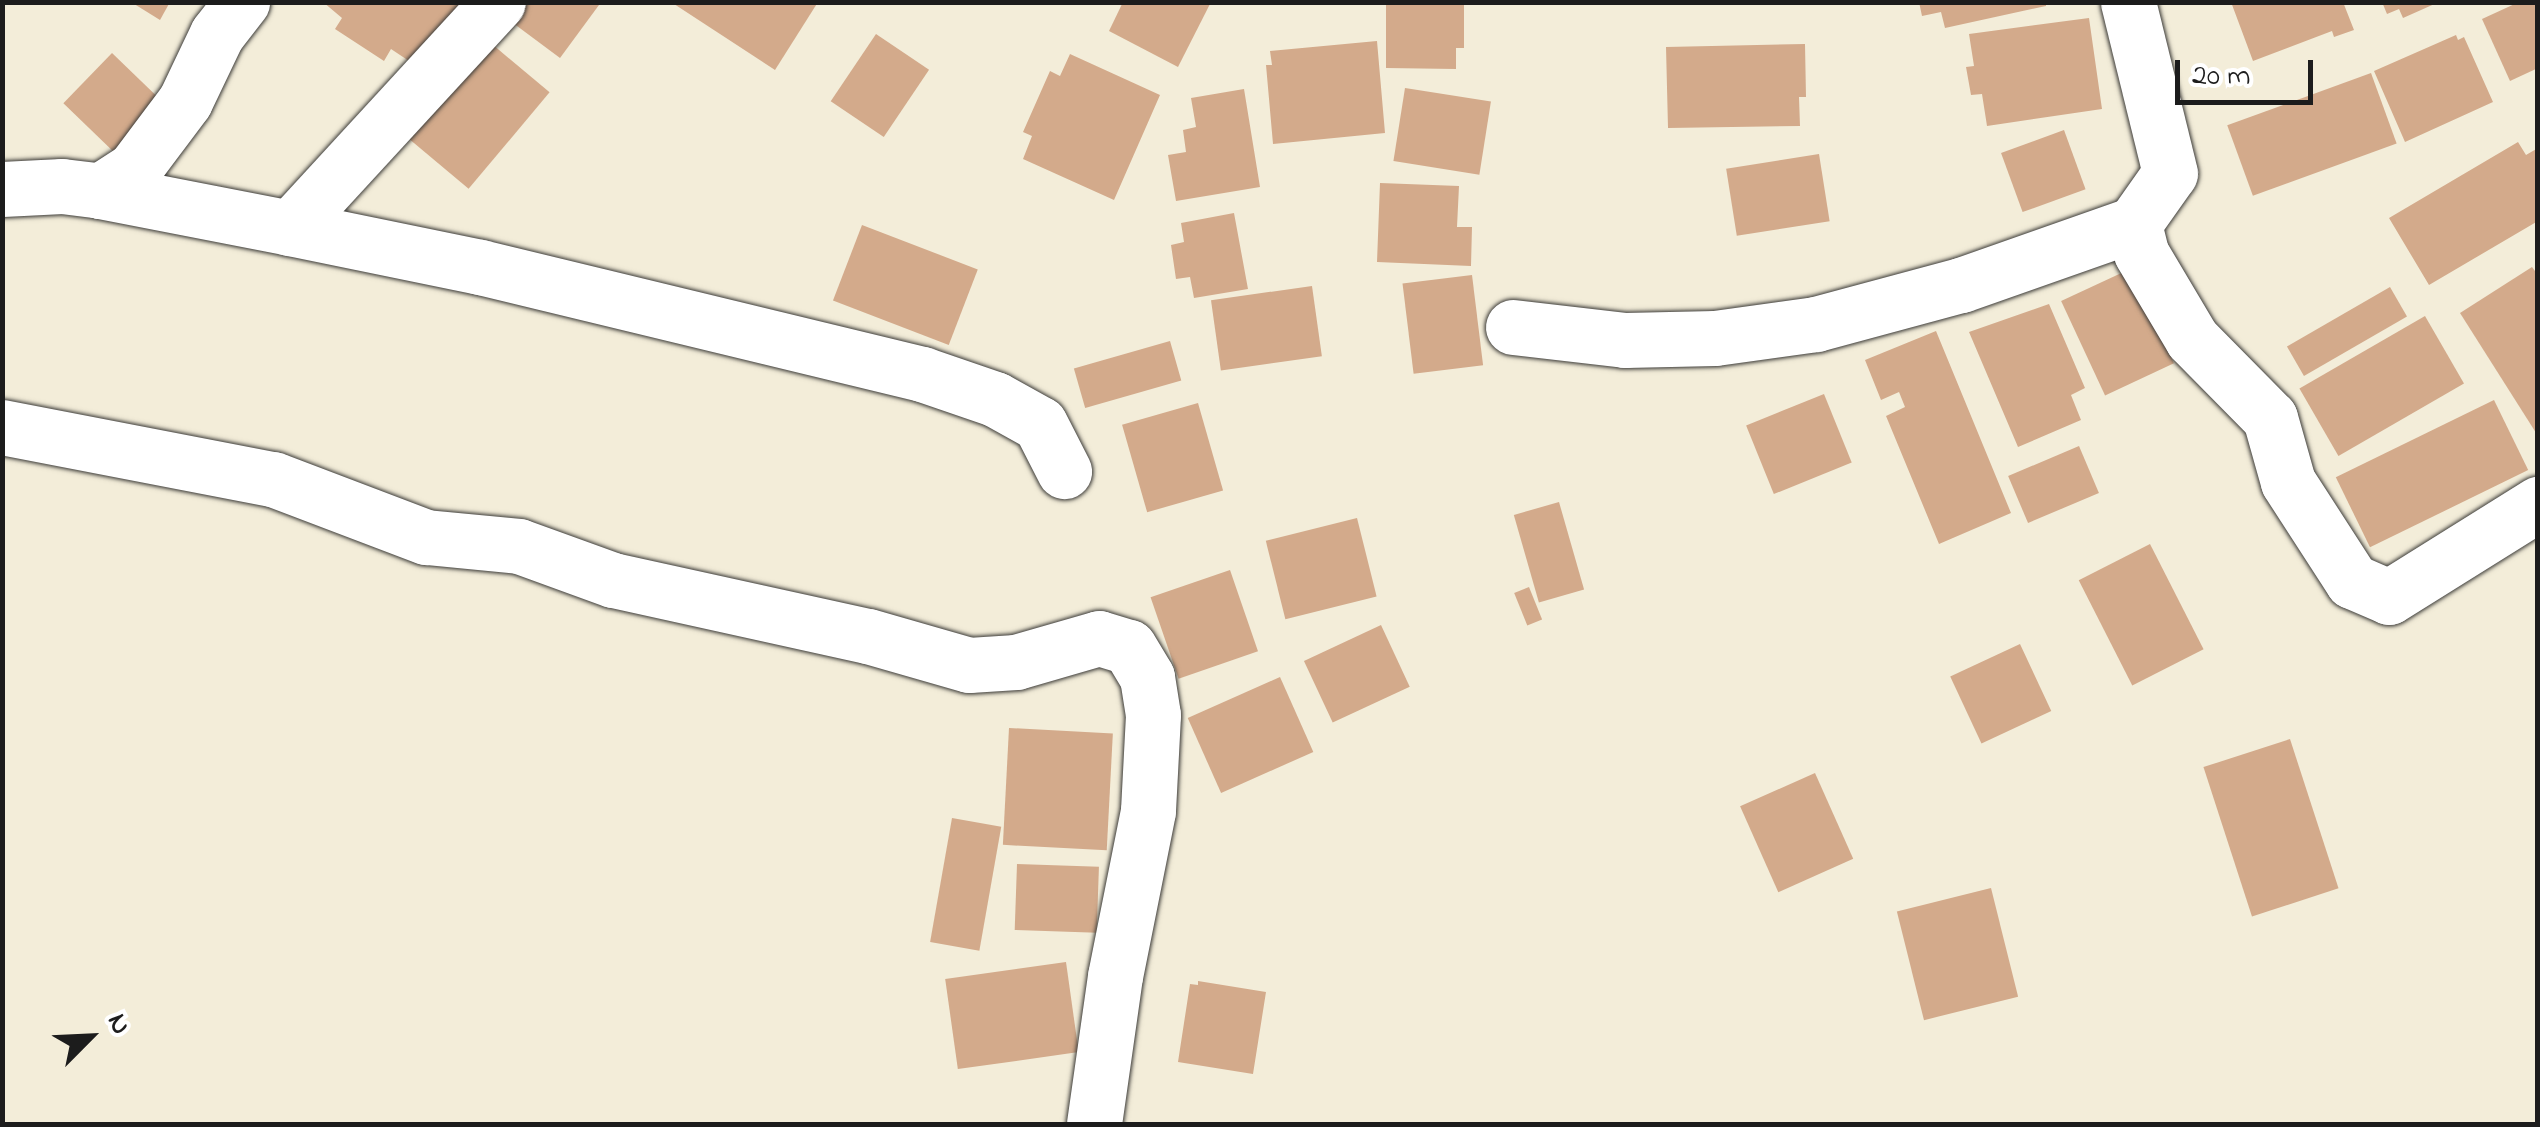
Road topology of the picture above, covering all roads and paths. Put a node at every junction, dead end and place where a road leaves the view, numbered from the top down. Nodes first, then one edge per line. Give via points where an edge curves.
1 (242, 2) edge
2 (498, 2) edge
3 (2128, 2) edge
4 (2, 188) edge
5 (100, 191) junction
6 (2134, 224) junction
7 (290, 228) junction
8 (1513, 326) dead end
9 (2, 427) edge
10 (1064, 471) dead end
11 (2538, 504) edge
12 (1094, 1124) edge

1 - 5 street via 217,34 185,101 134,169
2 - 7 street
3 - 6 street via 2170,172
4 - 5 street
5 - 7 street
6 - 8 street via 1961,285 1816,324 1715,338 1625,340
6 - 11 street via 2142,253 2192,339 2270,418 2288,482 2352,582 2389,596
7 - 10 street via 922,374 1040,424
9 - 12 street via 273,479 426,536 520,546 613,580 969,665 1016,662 1099,638 1129,646 1148,676 1153,715 1148,811

